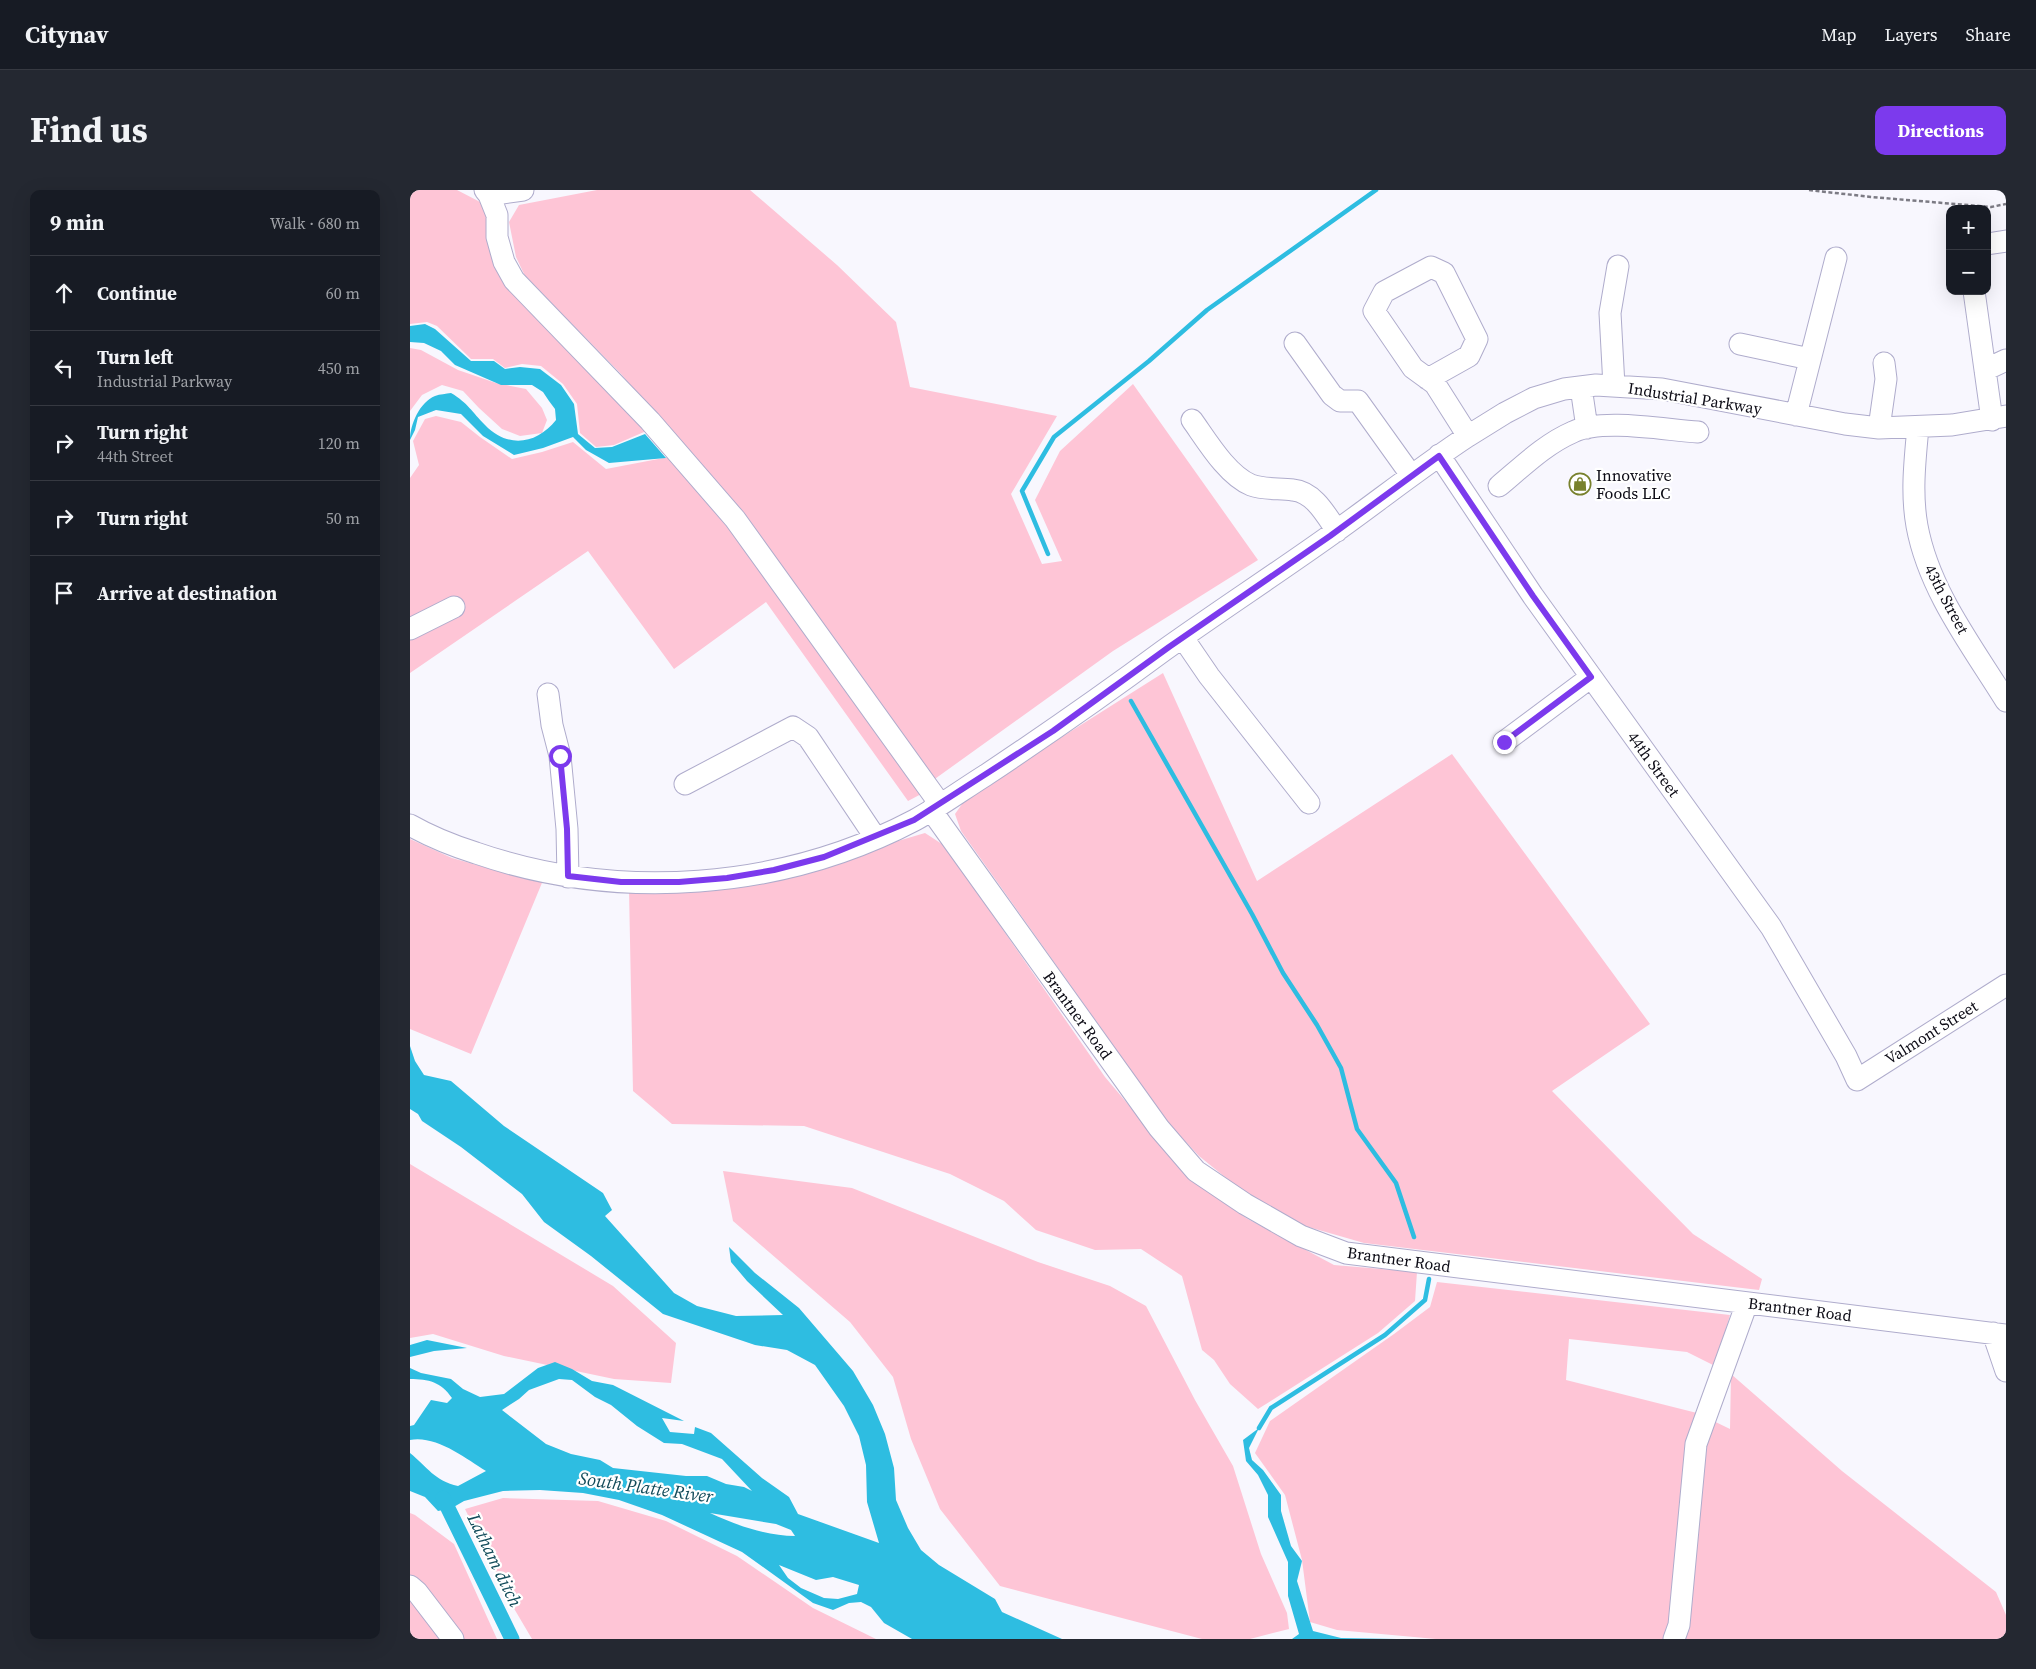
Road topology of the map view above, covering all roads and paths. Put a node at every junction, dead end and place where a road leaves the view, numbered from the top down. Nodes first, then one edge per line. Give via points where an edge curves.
1 (523, 190) edge
2 (1809, 190) edge
3 (487, 192) edge
4 (2006, 204) edge
5 (2006, 241) edge
6 (1991, 243) edge
7 (1836, 258) dead end
8 (1618, 266) dead end
9 (1975, 295) edge
10 (1295, 343) dead end
11 (1740, 344) dead end
12 (1810, 359) junction
13 (2006, 360) edge
14 (1884, 363) dead end
15 (1985, 370) junction
16 (1428, 379) junction
17 (1614, 386) junction
18 (1580, 387) junction
19 (1796, 414) junction
20 (1999, 418) edge
21 (1192, 420) dead end
22 (1918, 427) junction
23 (1587, 428) junction
24 (1878, 428) junction
25 (1698, 432) dead end
26 (1468, 436) junction
27 (1439, 456) junction
28 (1411, 475) junction
29 (1499, 486) dead end
30 (1337, 531) junction
31 (454, 607) dead end
32 (410, 628) edge
33 (1183, 638) junction
34 (1591, 677) junction
35 (548, 694) dead end
36 (2006, 701) edge
37 (1504, 742) dead end
38 (685, 784) dead end
39 (1309, 803) dead end
40 (936, 807) junction
41 (410, 825) edge
42 (875, 838) junction
43 (568, 876) junction
44 (2006, 985) edge
45 (1857, 1080) joint
46 (1747, 1303) junction
47 (1999, 1334) edge
48 (2006, 1371) edge
49 (410, 1586) edge
50 (453, 1639) edge
51 (1674, 1639) edge

1 - 3 street
2 - 4 path via 1991,207
3 - 40 street, Brantner Road via 497,215 497,237 504,262 514,280 650,421 735,519
5 - 6 street
7 - 12 street
8 - 17 street via 1610,313
9 - 15 street
10 - 28 street via 1332,395 1340,401 1358,401
11 - 12 street
12 - 19 street
13 - 15 street
14 - 24 street via 1886,379
15 - 20 street
16 - 16 street via 1413,368 1374,311 1384,292 1431,267 1444,273 1477,339 1470,356
16 - 26 street via 1435,384
17 - 18 street, Industrial Parkway
17 - 19 street, Industrial Parkway via 1662,389
18 - 23 street
18 - 26 street, Industrial Parkway via 1534,398
19 - 24 street, Industrial Parkway
20 - 22 street, Industrial Parkway
21 - 30 street via 1223,464 1250,485 1296,490 1314,500
22 - 24 street, Industrial Parkway
22 - 36 street, 43th Street via 1914,495 1924,553 1945,603
23 - 25 street via 1626,426
23 - 29 street via 1573,431 1559,440
26 - 27 street, Industrial Parkway
27 - 28 street, Industrial Parkway
27 - 34 street, 44th Street
28 - 30 street, Industrial Parkway
30 - 33 street, Industrial Parkway
31 - 32 street
33 - 39 street
33 - 40 street, Industrial Parkway via 1053,731
34 - 37 street
34 - 45 street, 44th Street via 1771,927
35 - 43 street via 560,756
38 - 42 street via 793,727 808,737
40 - 42 street, Industrial Parkway
40 - 46 street, Brantner Road via 1159,1128 1196,1171 1244,1204 1301,1236 1346,1253
41 - 43 street, Industrial Parkway via 510,865
42 - 43 street, Industrial Parkway via 824,857 727,878 621,882
44 - 45 street, Valmont Street
46 - 47 street, Brantner Road
46 - 51 street via 1696,1444 1679,1625
47 - 48 street
49 - 50 street

